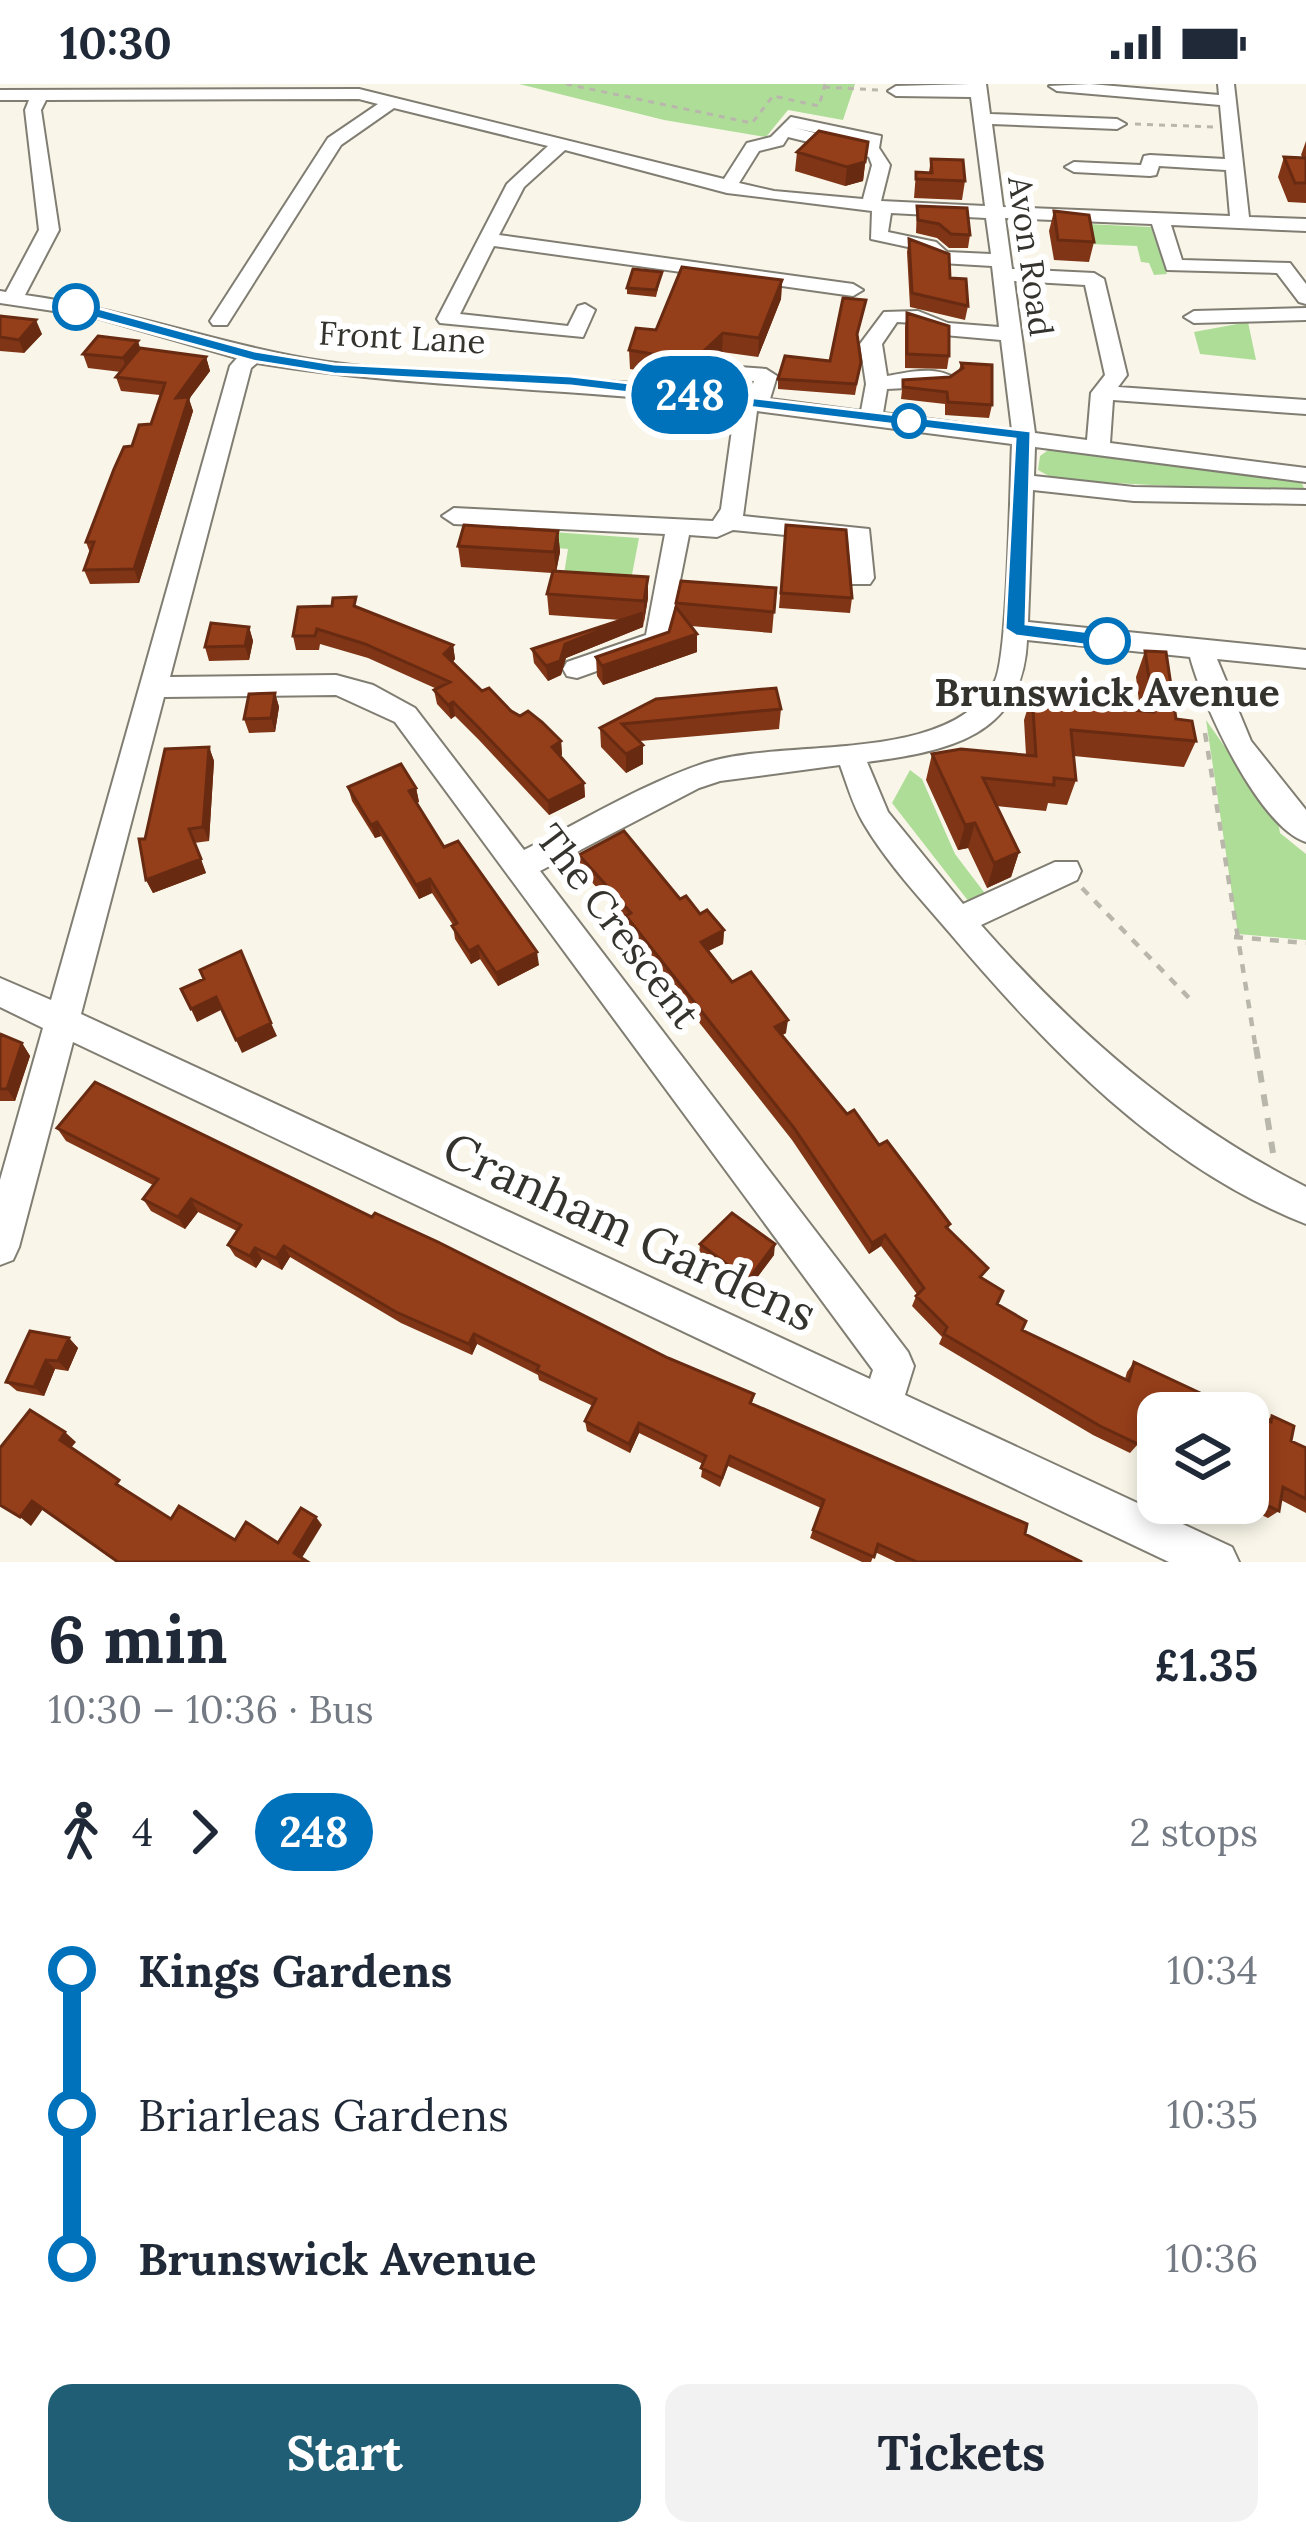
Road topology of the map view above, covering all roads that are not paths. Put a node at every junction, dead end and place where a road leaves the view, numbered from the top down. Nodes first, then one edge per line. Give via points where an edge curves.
1 (1057, 85) edge
2 (979, 88) edge
3 (361, 89) edge
4 (896, 91) road end
5 (1226, 93) edge
6 (0, 95) edge
7 (40, 95) junction
8 (390, 103) junction
9 (982, 119) junction
10 (1065, 122) junction
11 (1117, 124) road end
12 (558, 147) junction
13 (1234, 165) junction
14 (727, 188) junction
15 (1080, 191) junction
16 (876, 207) junction
17 (995, 212) junction
18 (1160, 219) junction
19 (1240, 222) junction
20 (1306, 225) edge
21 (484, 239) junction
22 (1002, 268) junction
23 (853, 290) dead end
24 (6, 297) edge
25 (1306, 298) edge
26 (585, 310) dead end
27 (1306, 314) edge
28 (1194, 317) dead end
29 (220, 321) dead end
30 (1011, 334) junction
31 (253, 356) junction
32 (945, 379) edge
33 (877, 384) junction
34 (1102, 393) junction
35 (752, 402) junction
36 (1306, 407) edge
37 (871, 416) junction
38 (1024, 435) junction
39 (1099, 445) junction
40 (1306, 475) edge
41 (1022, 482) junction
42 (1306, 497) edge
43 (454, 515) dead end
44 (729, 522) junction
45 (678, 530) junction
46 (861, 578) dead end
47 (1016, 629) junction
48 (1202, 652) junction
49 (1306, 659) edge
50 (578, 669) dead end
51 (152, 687) junction
52 (850, 755) junction
53 (1306, 830) edge
54 (521, 866) junction
55 (1066, 871) road end
56 (958, 921) junction
57 (0, 992) edge
58 (62, 1022) junction
59 (1293, 1200) edge
60 (0, 1246) edge
61 (882, 1405) junction
62 (1217, 1562) edge

1 - 5 street
1 - 10 street
2 - 4 street
2 - 9 street, Avon Road
3 - 7 street
3 - 8 street
5 - 13 street
6 - 7 street
7 - 24 street via 33,110 49,230
8 - 12 street
8 - 29 street via 334,142
9 - 10 street
9 - 17 street, Avon Road
10 - 11 street
10 - 15 street
12 - 14 street
12 - 21 street via 516,184
13 - 15 street via 1150,160 1150,171
13 - 19 street
14 - 16 street
14 - 16 street via 753,147 784,131 869,150 881,165
15 - 17 street
15 - 18 street
16 - 17 street
16 - 22 street via 885,240
17 - 22 street, Avon Road
18 - 19 street
18 - 25 street via 1174,266 1283,267
19 - 20 street
21 - 23 street
21 - 26 street via 447,319 576,333
22 - 30 street, Avon Road
22 - 34 street via 1094,279 1116,375
24 - 31 street, Front Lane via 96,311
27 - 28 street
30 - 33 street via 891,316 871,344
30 - 38 street, Avon Road
31 - 35 street, Front Lane via 710,397 719,370 766,376
31 - 51 street via 241,365
32 - 33 street
33 - 37 street
34 - 36 street
34 - 39 street
35 - 37 street
35 - 44 street
37 - 38 street
38 - 39 street
38 - 41 street
39 - 40 street
41 - 42 street via 1134,494
41 - 47 street
43 - 45 street
44 - 45 street
44 - 46 street via 860,534
45 - 50 street via 658,640
47 - 48 street
47 - 52 street via 1012,674 974,723 931,743
48 - 49 street
48 - 53 street via 1244,756
51 - 54 street, The Crescent via 306,682 385,701 419,730
51 - 58 street
52 - 54 street via 718,770
52 - 56 street via 875,817
54 - 61 street, The Crescent via 894,1366
55 - 56 street
56 - 59 street via 1076,1054 1127,1097
57 - 58 street, Cranham Gardens
58 - 60 street
58 - 61 street, Cranham Gardens
61 - 62 street, Cranham Gardens

